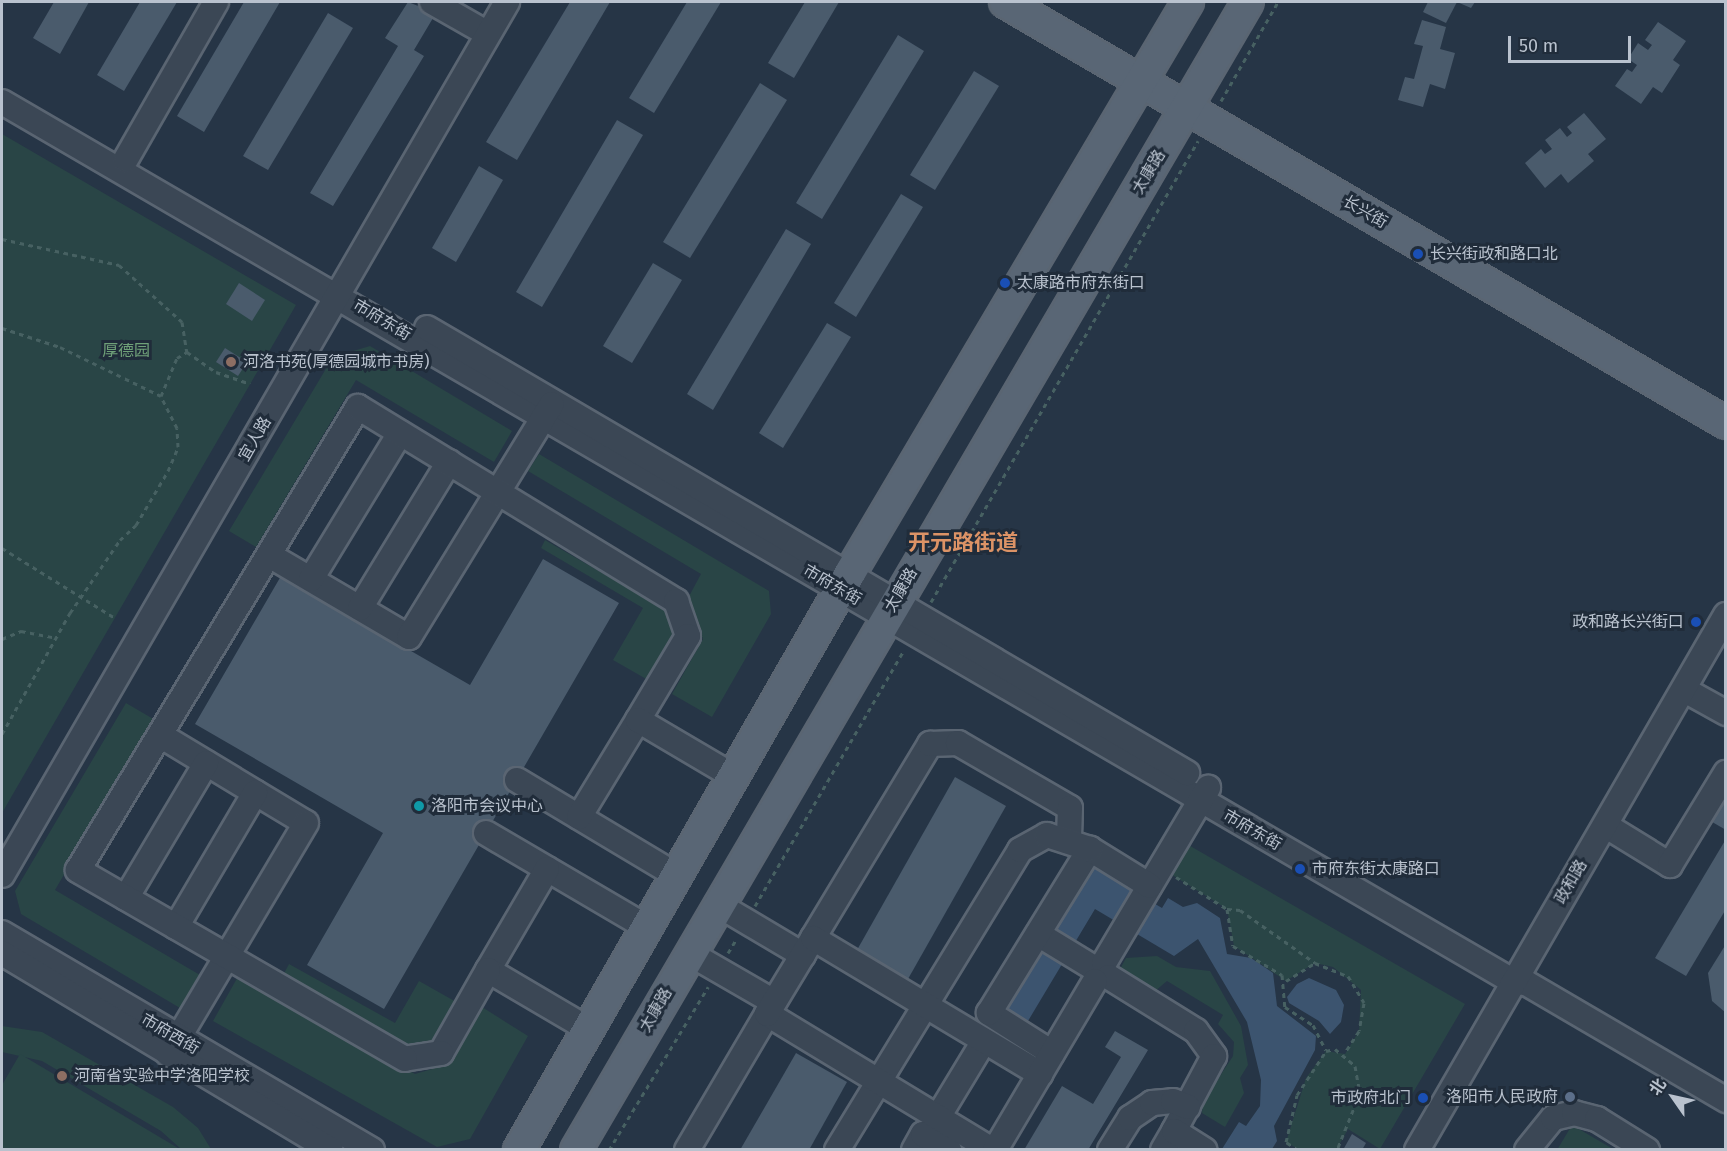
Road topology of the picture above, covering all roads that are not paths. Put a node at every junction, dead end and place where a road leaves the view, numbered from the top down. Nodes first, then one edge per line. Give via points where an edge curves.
1 (216, 2) edge
2 (432, 2) edge
3 (496, 2) edge
4 (507, 2) edge
5 (1005, 2) edge
6 (1035, 2) edge
7 (1188, 2) edge
8 (1248, 2) edge
9 (484, 32) junction
10 (1146, 75) junction
11 (2, 88) edge
12 (2, 102) edge
13 (1202, 108) junction
14 (126, 159) junction
15 (338, 285) junction
16 (1725, 406) edge
17 (548, 410) junction
18 (1725, 423) edge
19 (400, 433) junction
20 (448, 462) junction
21 (497, 492) junction
22 (269, 555) junction
23 (311, 579) junction
24 (845, 581) junction
25 (360, 608) junction
26 (891, 608) junction
27 (1725, 615) edge
28 (1725, 636) edge
29 (1692, 694) junction
30 (1725, 713) edge
31 (638, 720) junction
32 (160, 735) junction
33 (206, 763) junction
34 (1725, 773) edge
35 (733, 776) junction
36 (517, 780) dead end
37 (255, 793) junction
38 (1205, 793) junction
39 (579, 817) junction
40 (1613, 830) junction
41 (486, 833) dead end
42 (1079, 843) junction
43 (2, 849) edge
44 (547, 869) junction
45 (2, 875) edge
46 (676, 875) junction
47 (1152, 883) junction
48 (126, 898) junction
49 (717, 904) junction
50 (176, 927) junction
51 (646, 927) junction
52 (2, 933) edge
53 (1041, 936) junction
54 (808, 946) junction
55 (2, 953) edge
56 (689, 953) junction
57 (227, 956) junction
58 (488, 970) junction
59 (1100, 972) junction
60 (1523, 976) junction
61 (924, 1005) junction
62 (771, 1008) junction
63 (588, 1029) junction
64 (984, 1041) junction
65 (173, 1047) junction
66 (1052, 1053) junction
67 (1040, 1074) junction
68 (878, 1081) junction
69 (1725, 1087) edge
70 (1725, 1100) edge
71 (1188, 1107) junction
72 (938, 1117) junction
73 (1168, 1140) edge
74 (1201, 1148) edge
75 (331, 1149) edge
76 (372, 1149) edge
77 (519, 1149) edge
78 (576, 1149) edge
79 (687, 1149) edge
80 (837, 1149) edge
81 (914, 1149) edge
82 (948, 1149) edge
83 (993, 1149) edge
84 (1110, 1149) edge
85 (1417, 1149) edge
86 (1430, 1149) edge
87 (1527, 1149) edge
88 (1647, 1149) edge

1 - 14 street
2 - 9 street
3 - 9 street, 宜人路
4 - 9 street, 宜人路
5 - 10 main road, 长兴街
6 - 10 main road, 长兴街
7 - 10 main road
8 - 13 main road, 太康路
9 - 15 street, 宜人路
10 - 13 main road, 长兴街
10 - 24 main road
11 - 14 street, 市府东街
12 - 15 street, 市府东街
13 - 16 main road, 长兴街
13 - 18 main road, 长兴街
13 - 26 main road, 太康路
14 - 15 street, 市府东街
15 - 17 street, 市府东街
15 - 43 street, 宜人路
15 - 45 street, 宜人路
17 - 21 street
17 - 24 street, 市府东街
19 - 20 street
19 - 22 street via 358,407
19 - 23 street
20 - 21 street
20 - 25 street
21 - 25 street via 408,637
21 - 31 street via 676,601 688,636
22 - 23 street
22 - 32 street
23 - 25 street
24 - 26 street, 市府东街
24 - 35 main road
26 - 38 street, 市府东街
26 - 49 main road, 太康路
27 - 60 street, 政和路
28 - 29 street, 政和路
29 - 30 street
29 - 40 street, 政和路
31 - 35 street
31 - 39 street
32 - 33 street
32 - 48 street via 78,870
33 - 37 street
33 - 48 street
34 - 40 street via 1670,865
35 - 46 main road
36 - 39 street
37 - 50 street
37 - 57 street via 306,823
38 - 47 street
38 - 60 street, 市府东街
39 - 46 street
40 - 60 street, 政和路
41 - 44 street
42 - 47 street
42 - 53 street
42 - 54 street via 1070,808 958,743 930,744
42 - 61 street via 1047,835 1020,850
44 - 51 street
44 - 58 street
46 - 51 main road
47 - 59 street
48 - 50 street
49 - 54 street via 746,921
49 - 56 main road, 太康路
50 - 57 street
51 - 63 main road
52 - 65 street, 市府西街
53 - 59 street
53 - 66 street via 989,1013
54 - 61 street
54 - 62 street
55 - 65 street, 市府西街
56 - 62 street
56 - 78 main road, 太康路
57 - 58 street via 405,1059 441,1053
57 - 65 street
58 - 63 street
59 - 66 street
59 - 71 street via 1207,1042 1214,1056
60 - 69 street, 市府东街
60 - 70 street, 市府东街
60 - 85 street, 政和路
60 - 86 street, 政和路
61 - 64 street
61 - 68 street
62 - 68 street
62 - 79 street
63 - 77 main road
64 - 67 street
64 - 72 street
65 - 75 street, 市府西街
65 - 76 street, 市府西街
66 - 67 street
67 - 83 street
68 - 72 street
68 - 80 street
71 - 73 street
71 - 84 street via 1173,1101 1152,1103 1130,1118
72 - 83 street
73 - 74 street
81 - 82 street via 923,1134
87 - 88 street via 1553,1118 1574,1113 1597,1119

